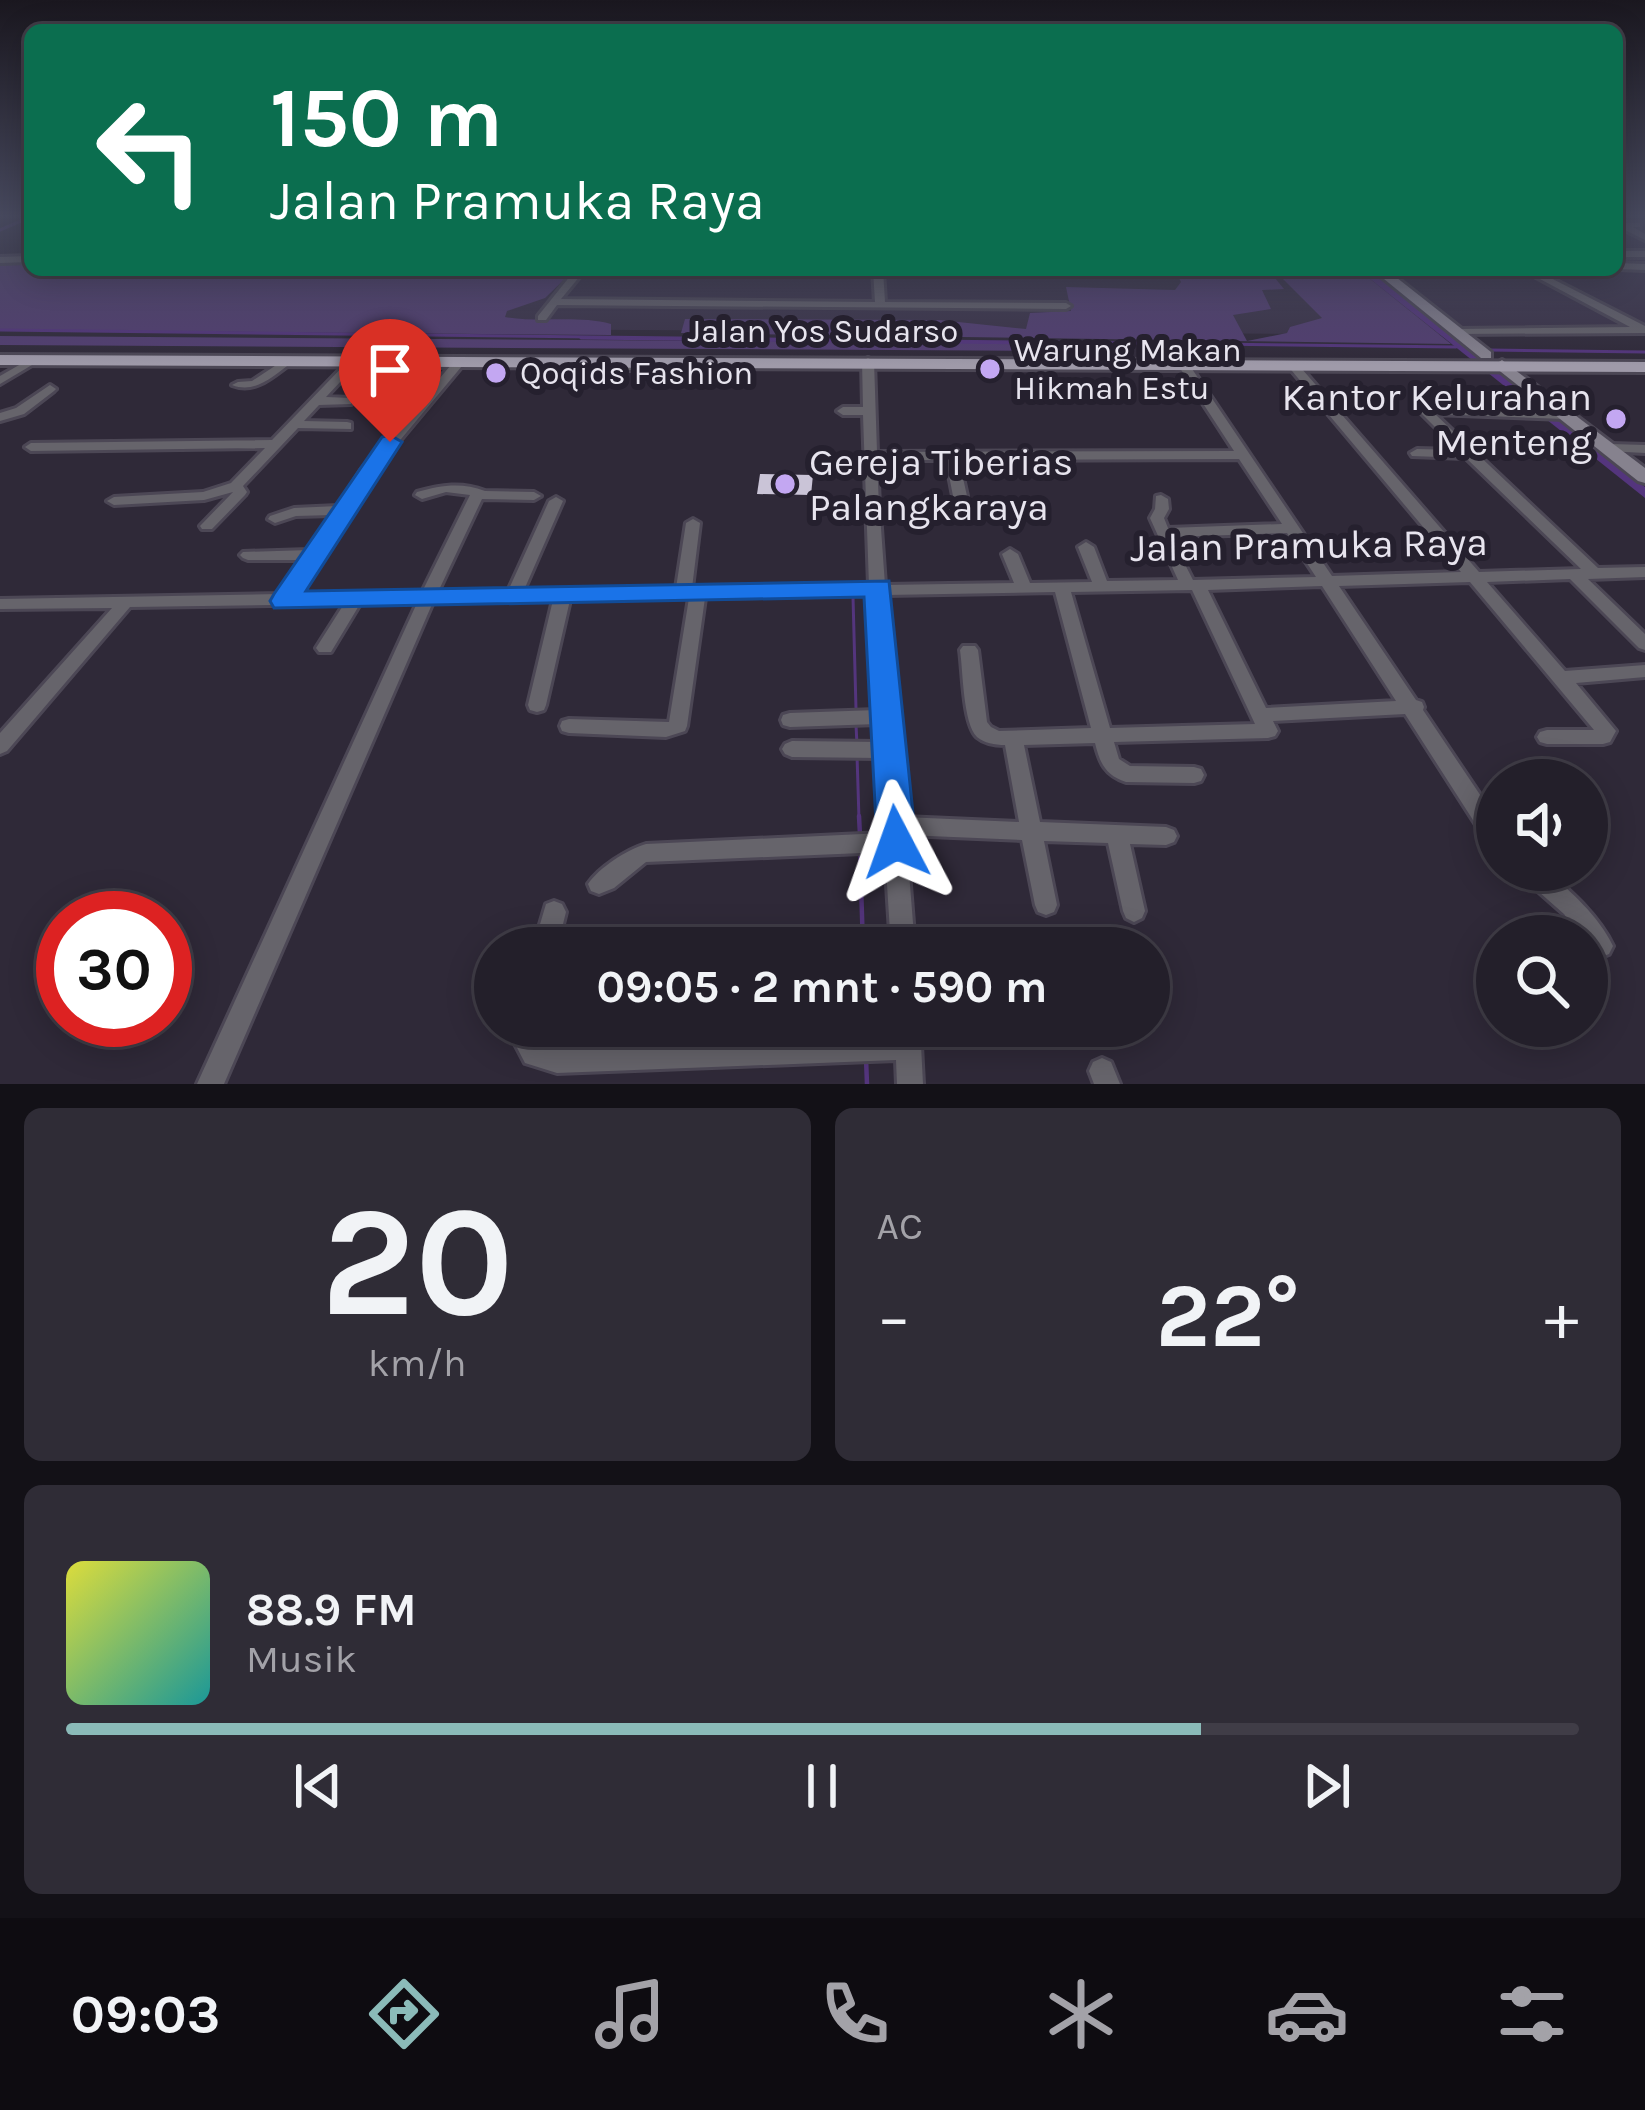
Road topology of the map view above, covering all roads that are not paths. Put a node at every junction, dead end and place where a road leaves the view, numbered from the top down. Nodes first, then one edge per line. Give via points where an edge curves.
1 (575, 276) edge
2 (878, 276) edge
3 (1387, 276) edge
4 (1540, 276) edge
5 (554, 302) junction
6 (880, 305) junction
7 (1066, 306) dead end
8 (542, 318) dead end
9 (1645, 330) edge
10 (1458, 332) junction
11 (0, 356) edge
12 (160, 357) junction
13 (666, 357) junction
14 (1482, 357) junction
15 (1061, 358) junction
16 (1341, 359) junction
17 (33, 360) junction
18 (461, 360) junction
19 (287, 361) junction
20 (355, 361) junction
21 (1096, 361) junction
22 (868, 362) junction
23 (1182, 362) junction
24 (1292, 362) junction
25 (1639, 366) edge
26 (544, 369) dead end
27 (0, 381) edge
28 (238, 385) dead end
29 (50, 389) dead end
30 (314, 401) junction
31 (347, 401) dead end
32 (843, 410) dead end
33 (868, 411) junction
34 (1552, 414) junction
35 (0, 417) edge
36 (292, 424) junction
37 (347, 426) dead end
38 (250, 436) dead end
39 (277, 440) junction
40 (31, 447) dead end
41 (1611, 448) junction
42 (1645, 449) edge
43 (1417, 453) dead end
44 (1470, 454) junction
45 (1246, 455) junction
46 (870, 456) junction
47 (952, 456) junction
48 (1645, 476) edge
49 (236, 486) junction
50 (422, 495) dead end
51 (478, 495) junction
52 (534, 496) dead end
53 (960, 496) dead end
54 (1161, 499) dead end
55 (114, 501) dead end
56 (556, 501) dead end
57 (341, 510) junction
58 (872, 510) junction
59 (980, 510) dead end
60 (275, 519) dead end
61 (693, 523) dead end
62 (207, 526) dead end
63 (1293, 528) junction
64 (1162, 533) junction
65 (1086, 547) dead end
66 (1010, 554) dead end
67 (248, 555) dead end
68 (312, 555) junction
69 (1645, 572) edge
70 (1574, 574) junction
71 (1595, 574) junction
72 (1475, 577) junction
73 (1330, 580) junction
74 (1101, 585) junction
75 (1193, 585) junction
76 (1023, 586) junction
77 (1061, 586) junction
78 (878, 587) junction
79 (690, 591) junction
80 (563, 594) junction
81 (514, 595) junction
82 (427, 598) junction
83 (354, 600) junction
84 (284, 601) junction
85 (126, 602) junction
86 (0, 604) edge
87 (1645, 644) edge
88 (325, 647) dead end
89 (969, 650) dead end
90 (1645, 671) edge
91 (1563, 678) junction
92 (537, 705) dead end
93 (1415, 707) junction
94 (1261, 715) junction
95 (887, 717) junction
96 (790, 719) dead end
97 (568, 726) dead end
98 (1102, 737) junction
99 (1547, 737) dead end
100 (1013, 739) junction
101 (0, 746) edge
102 (792, 749) dead end
103 (889, 750) junction
104 (1194, 775) dead end
105 (1476, 804) edge
106 (1034, 832) junction
107 (895, 834) junction
108 (1117, 834) junction
109 (1166, 836) dead end
110 (599, 884) dead end
111 (1554, 891) edge
112 (1046, 905) dead end
113 (1134, 911) dead end
114 (554, 912) dead end
115 (1579, 915) edge
116 (550, 927) edge
117 (902, 927) edge
118 (530, 1047) edge
119 (755, 1047) edge
120 (908, 1047) edge
121 (210, 1084) edge
122 (910, 1084) edge

1 - 5 street
2 - 6 street
3 - 10 main road
4 - 9 street
5 - 6 street
5 - 8 street
6 - 7 street
9 - 10 street
10 - 14 main road
11 - 12 main road, Jalan Yos Sudarso
11 - 17 main road, Jalan Yos Sudarso
12 - 13 main road, Jalan Yos Sudarso
12 - 17 main road, Jalan Yos Sudarso
12 - 19 main road, Jalan Yos Sudarso
13 - 15 main road, Jalan Yos Sudarso
13 - 18 main road, Jalan Yos Sudarso
13 - 22 main road, Jalan Yos Sudarso
14 - 16 main road, Jalan Yos Sudarso
14 - 25 main road, Jalan Yos Sudarso
14 - 34 main road
15 - 16 main road, Jalan Yos Sudarso
15 - 21 main road, Jalan Yos Sudarso
15 - 22 main road, Jalan Yos Sudarso
16 - 24 main road, Jalan Yos Sudarso
17 - 27 street
18 - 20 main road, Jalan Yos Sudarso
18 - 57 street
19 - 20 main road, Jalan Yos Sudarso
19 - 28 street via 255,384
20 - 30 street
21 - 23 main road, Jalan Yos Sudarso
21 - 26 street
22 - 33 street
23 - 24 main road, Jalan Yos Sudarso
23 - 45 street
24 - 72 street
29 - 35 street
30 - 31 street
30 - 36 street
32 - 33 street
33 - 46 street
34 - 41 main road
34 - 44 street via 1424,410
36 - 37 street
36 - 39 street
38 - 39 street
39 - 40 street
39 - 49 street
41 - 42 street
41 - 48 main road
43 - 44 street
44 - 71 street
45 - 47 street
45 - 63 street
46 - 47 street
46 - 58 street
47 - 53 street
49 - 55 street via 204,496
49 - 62 street via 240,492
50 - 51 street via 472,488
51 - 52 street
51 - 82 street
54 - 64 street
56 - 81 street
57 - 60 street
57 - 68 street
58 - 59 street
58 - 78 street
61 - 79 street
63 - 64 street
63 - 73 street
64 - 75 street
65 - 74 street
66 - 76 street
67 - 68 street
68 - 84 street
69 - 71 street, Jalan Pramuka Raya
70 - 71 street, Jalan Pramuka Raya
70 - 72 street, Jalan Pramuka Raya
70 - 87 street
72 - 73 street, Jalan Pramuka Raya
72 - 91 street
73 - 75 street, Jalan Pramuka Raya
73 - 93 street
74 - 75 street, Jalan Pramuka Raya
74 - 77 street, Jalan Pramuka Raya
75 - 94 street
76 - 77 street, Jalan Pramuka Raya
76 - 78 street, Jalan Pramuka Raya
77 - 98 street
78 - 79 street, Jalan Pramuka Raya
78 - 95 street
79 - 80 street, Jalan Pramuka Raya
79 - 97 street via 678,726
80 - 81 street, Jalan Pramuka Raya
80 - 92 street
81 - 82 street, Jalan Pramuka Raya
82 - 83 street
82 - 121 street
83 - 84 street
83 - 88 street
84 - 85 street
85 - 86 street
85 - 101 street
89 - 100 street via 980,728
90 - 91 street
91 - 99 street via 1606,731
93 - 94 street
93 - 105 street
94 - 98 street via 1268,730
95 - 96 street
95 - 103 street
98 - 100 street
98 - 104 street via 1119,771
100 - 106 street
102 - 103 street
103 - 107 street
106 - 107 street
106 - 108 street
106 - 112 street
107 - 110 street via 646,853
107 - 117 street
108 - 109 street
108 - 113 street
111 - 115 street
114 - 116 street
118 - 119 street via 557,1060
120 - 122 street

